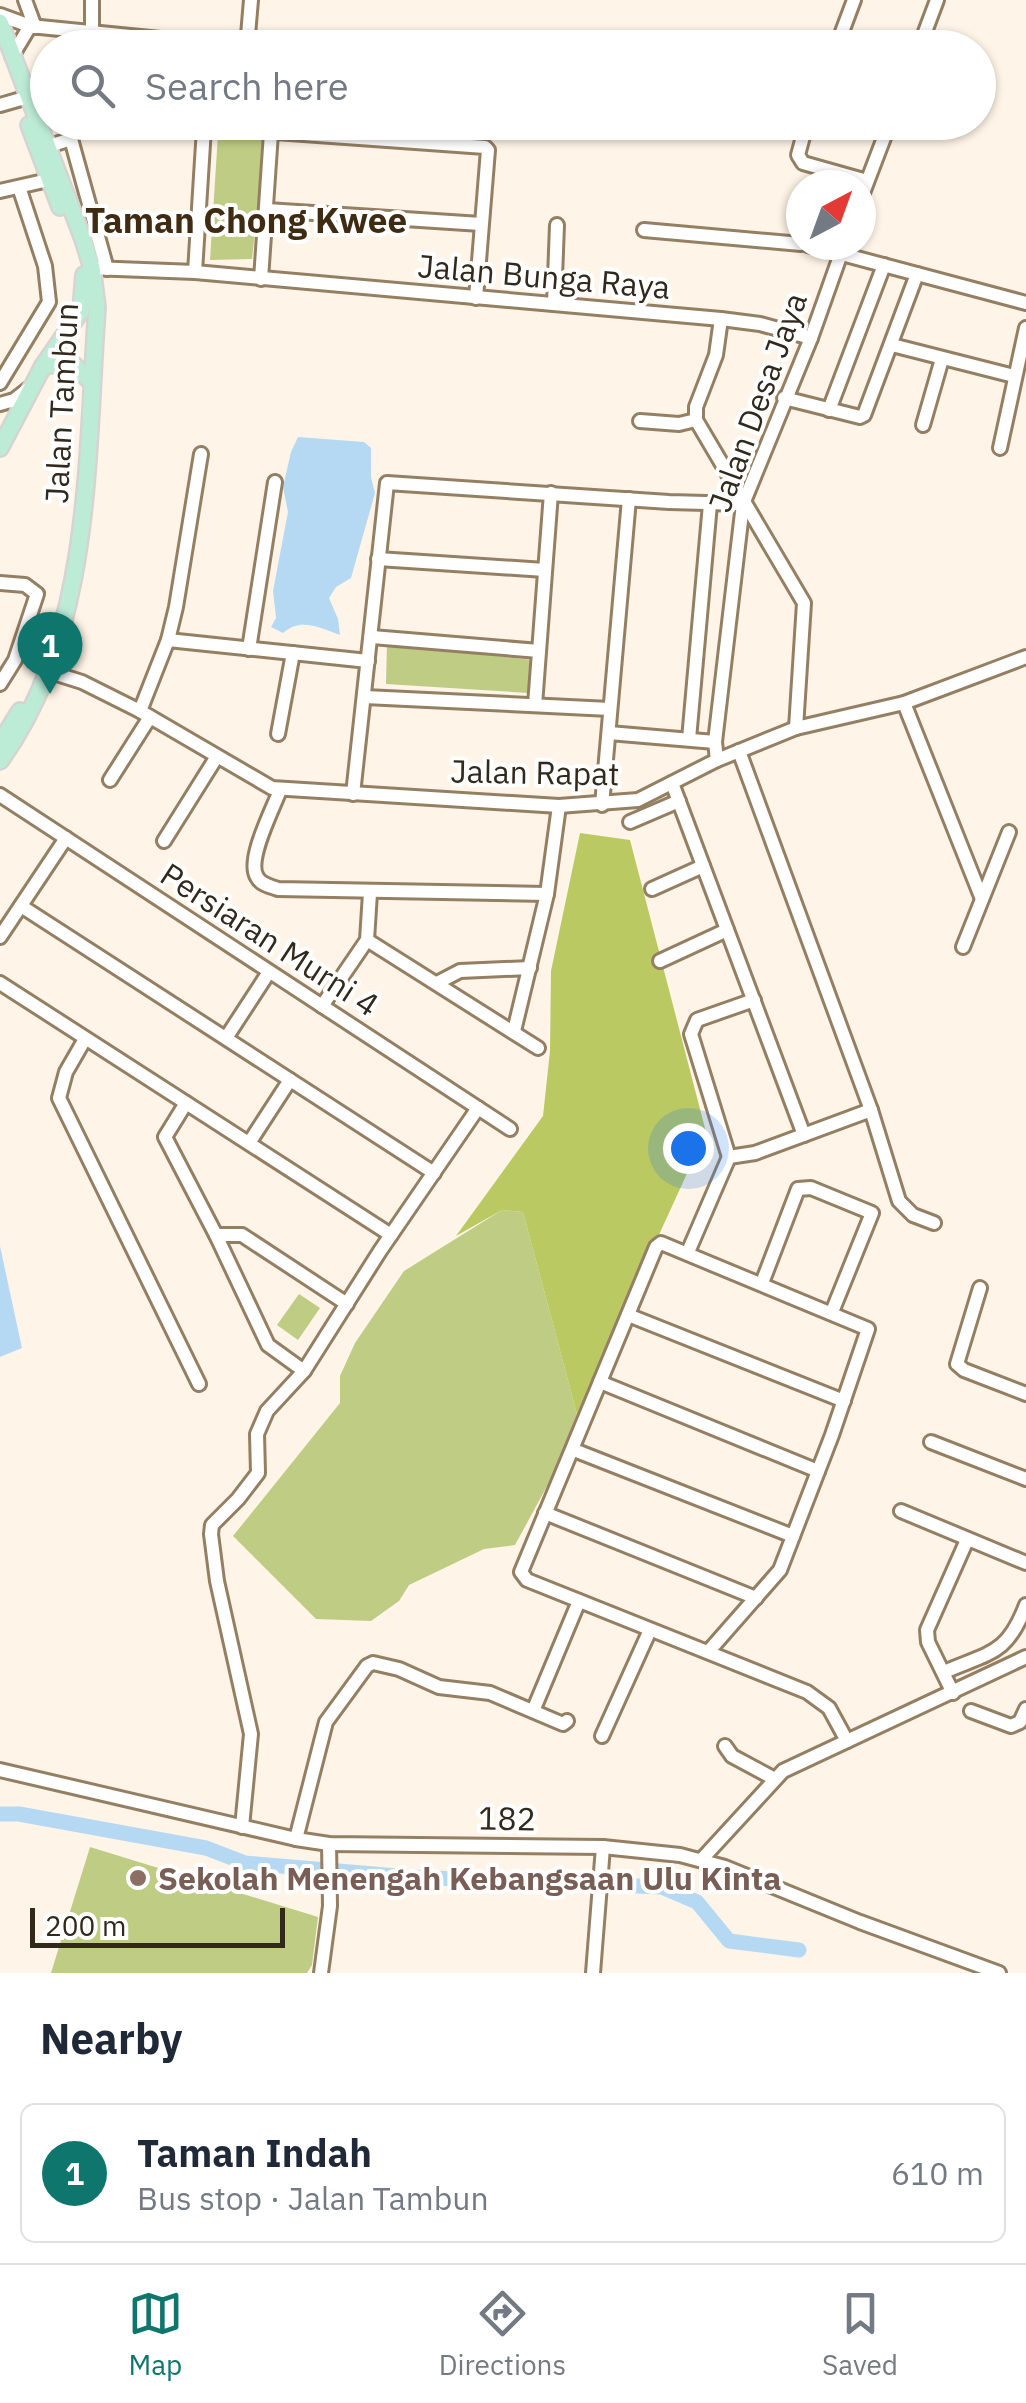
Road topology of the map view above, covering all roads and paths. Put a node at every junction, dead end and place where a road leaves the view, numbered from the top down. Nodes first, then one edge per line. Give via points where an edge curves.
1 (25, 0) edge
2 (92, 0) edge
3 (252, 0) edge
4 (854, 0) edge
5 (937, 0) edge
6 (0, 18) edge
7 (33, 26) junction
8 (92, 30) joint
9 (250, 30) edge
10 (843, 30) edge
11 (925, 30) edge
12 (6, 52) edge
13 (24, 99) junction
14 (0, 105) edge
15 (30, 114) edge
16 (40, 140) edge
17 (71, 140) joint
18 (203, 140) edge
19 (271, 140) edge
20 (417, 140) edge
21 (802, 140) edge
22 (883, 140) edge
23 (43, 148) junction
24 (829, 170) edge
25 (872, 170) edge
26 (54, 179) junction
27 (19, 187) junction
28 (0, 191) edge
29 (267, 210) junction
30 (481, 224) junction
31 (557, 225) dead end
32 (644, 230) dead end
33 (786, 243) edge
34 (838, 260) edge
35 (871, 260) edge
36 (884, 265) junction
37 (99, 268) junction
38 (195, 272) junction
39 (917, 274) junction
40 (261, 279) junction
41 (476, 298) junction
42 (1026, 303) edge
43 (554, 304) junction
44 (721, 319) junction
45 (1026, 328) edge
46 (811, 338) junction
47 (892, 346) junction
48 (942, 359) junction
49 (44, 366) junction
50 (1014, 376) junction
51 (91, 382) junction
52 (0, 383) edge
53 (35, 384) junction
54 (784, 398) junction
55 (0, 404) edge
56 (829, 410) junction
57 (696, 420) junction
58 (640, 422) dead end
59 (923, 424) dead end
60 (0, 436) edge
61 (0, 448) edge
62 (1000, 448) dead end
63 (200, 454) dead end
64 (275, 482) dead end
65 (551, 493) junction
66 (629, 499) junction
67 (710, 504) junction
68 (743, 504) junction
69 (378, 559) junction
70 (545, 570) junction
71 (2, 583) edge
72 (372, 637) junction
73 (168, 640) junction
74 (250, 649) junction
75 (539, 650) junction
76 (293, 654) junction
77 (1026, 657) edge
78 (368, 660) junction
79 (45, 675) junction
80 (0, 684) edge
81 (366, 697) junction
82 (904, 703) junction
83 (535, 705) junction
84 (610, 709) junction
85 (145, 714) junction
86 (796, 728) junction
87 (609, 733) junction
88 (278, 734) dead end
89 (689, 739) junction
90 (715, 742) junction
91 (739, 751) junction
92 (2, 754) edge
93 (216, 758) junction
94 (717, 760) junction
95 (110, 780) dead end
96 (672, 783) junction
97 (280, 790) junction
98 (353, 794) junction
99 (0, 795) edge
100 (678, 801) junction
101 (602, 805) junction
102 (559, 806) junction
103 (630, 822) dead end
104 (1009, 832) dead end
105 (66, 838) junction
106 (164, 841) dead end
107 (703, 866) junction
108 (652, 889) dead end
109 (370, 893) junction
110 (547, 894) junction
111 (982, 899) junction
112 (21, 906) junction
113 (727, 930) junction
114 (0, 938) edge
115 (367, 940) junction
116 (963, 947) dead end
117 (660, 962) dead end
118 (530, 968) junction
119 (269, 972) junction
120 (0, 983) edge
121 (437, 983) junction
122 (754, 1000) junction
123 (322, 1006) junction
124 (514, 1032) junction
125 (226, 1038) junction
126 (85, 1040) junction
127 (538, 1048) dead end
128 (290, 1080) junction
129 (186, 1103) junction
130 (478, 1108) junction
131 (871, 1110) junction
132 (510, 1129) dead end
133 (804, 1134) junction
134 (249, 1144) junction
135 (729, 1157) junction
136 (434, 1173) junction
137 (934, 1223) dead end
138 (390, 1234) junction
139 (216, 1236) junction
140 (688, 1252) junction
141 (762, 1283) junction
142 (980, 1288) dead end
143 (346, 1304) junction
144 (832, 1312) junction
145 (628, 1315) junction
146 (304, 1372) junction
147 (600, 1382) junction
148 (200, 1384) dead end
149 (1025, 1390) edge
150 (844, 1401) junction
151 (931, 1442) dead end
152 (574, 1450) junction
153 (818, 1471) junction
154 (1026, 1479) edge
155 (901, 1511) dead end
156 (546, 1513) junction
157 (793, 1536) junction
158 (967, 1540) junction
159 (1026, 1563) edge
160 (756, 1598) junction
161 (579, 1601) junction
162 (1026, 1605) edge
163 (650, 1630) junction
164 (708, 1652) junction
165 (1026, 1657) edge
166 (944, 1672) junction
167 (953, 1693) junction
168 (1026, 1709) edge
169 (533, 1711) junction
170 (971, 1711) dead end
171 (568, 1721) dead end
172 (602, 1736) dead end
173 (847, 1740) junction
174 (725, 1746) dead end
175 (0, 1770) edge
176 (773, 1778) junction
177 (242, 1827) junction
178 (296, 1840) junction
179 (329, 1844) junction
180 (603, 1847) junction
181 (702, 1859) junction
182 (595, 1972) edge
183 (321, 1973) edge
184 (1000, 1973) edge

1 - 7 street
2 - 8 street
3 - 9 street
4 - 10 street
5 - 11 street
6 - 7 street
6 - 12 main road, Jalan Tambun
7 - 8 street
7 - 12 street
12 - 13 main road, Jalan Tambun
13 - 14 street
13 - 15 main road, Jalan Tambun
16 - 23 main road, Jalan Tambun
17 - 23 street
17 - 37 street
18 - 38 street
19 - 29 street
20 - 30 street via 488,150
21 - 24 street via 798,155 804,162
22 - 25 street
23 - 26 main road, Jalan Tambun
26 - 27 street
26 - 37 main road, Jalan Tambun
26 - 49 main road, Jalan Tambun via 85,279 73,326
27 - 28 street
27 - 52 street via 49,280 49,302
29 - 30 street
29 - 40 street
30 - 41 street
31 - 43 street
32 - 33 street
34 - 46 street, Jalan Desa Jaya
35 - 36 street
36 - 39 street
36 - 56 street
37 - 38 street, Jalan Bunga Raya
37 - 51 main road, Jalan Tambun
38 - 40 street, Jalan Bunga Raya
39 - 42 street
39 - 47 street
40 - 41 street, Jalan Bunga Raya
41 - 43 street, Jalan Bunga Raya
43 - 44 street, Jalan Bunga Raya
44 - 46 street, Jalan Bunga Raya
44 - 57 street
45 - 50 street
46 - 54 street, Jalan Desa Jaya
47 - 48 street
47 - 56 street via 864,416
48 - 50 street
48 - 59 street
49 - 51 main road via 72,362
49 - 53 main road, Jalan Tambun
50 - 62 street
51 - 79 main road, Jalan Tambun via 79,552
53 - 55 street
53 - 61 main road, Jalan Tambun
54 - 56 street
54 - 68 street, Jalan Desa Jaya
57 - 58 street
57 - 68 street
60 - 61 street
63 - 73 street
64 - 74 street
65 - 66 street
65 - 69 street via 388,482
65 - 70 street
66 - 67 street
66 - 84 street
67 - 68 street
67 - 89 street
68 - 86 street via 804,604
68 - 90 street, Jalan Desa Jaya
69 - 70 street
69 - 72 street
70 - 75 street
71 - 80 street via 25,585 36,594 15,660
72 - 75 street
72 - 78 street
73 - 74 street
73 - 85 street
74 - 76 street
75 - 83 street
76 - 78 street
76 - 88 street
77 - 82 street, Jalan Rapat
78 - 81 street
79 - 85 street, Jalan Rapat via 82,682
79 - 92 main road, Jalan Tambun via 30,714
81 - 83 street
81 - 98 street
82 - 86 street, Jalan Rapat
82 - 111 street
83 - 84 street
84 - 87 street
85 - 93 street, Jalan Rapat
85 - 95 street
86 - 91 street, Jalan Rapat
87 - 89 street
87 - 101 street
89 - 90 street
90 - 94 street, Jalan Desa Jaya
91 - 94 street, Jalan Rapat
91 - 131 street
93 - 97 street, Jalan Rapat
93 - 106 street
94 - 96 street, Jalan Rapat
96 - 100 street
96 - 101 street, Jalan Rapat via 638,800
97 - 98 street, Jalan Rapat
97 - 109 street via 253,860 260,882 278,889
98 - 102 street, Jalan Rapat
99 - 105 street, Persiaran Murni 4
100 - 103 street
100 - 107 street
101 - 102 street, Jalan Rapat
102 - 110 street
104 - 111 street
105 - 112 street
105 - 119 street, Persiaran Murni 4
107 - 108 street
107 - 113 street
109 - 110 street
109 - 115 street
110 - 118 street
111 - 116 street
112 - 114 street
112 - 125 street
113 - 117 street
113 - 122 street
115 - 121 street
115 - 123 street
118 - 121 street via 460,971
118 - 124 street
119 - 123 street, Persiaran Murni 4
119 - 125 street
120 - 126 street
121 - 124 street
122 - 133 street
122 - 135 street via 692,1026
123 - 130 street, Persiaran Murni 4
124 - 127 street
125 - 128 street
126 - 129 street
126 - 148 street via 59,1098
128 - 134 street
128 - 136 street
129 - 134 street
129 - 139 street via 165,1136
130 - 132 street, Persiaran Murni 4
130 - 136 street
131 - 133 street
131 - 137 street via 899,1201
133 - 135 street
134 - 138 street
135 - 140 street
136 - 138 street
138 - 143 street
139 - 143 street via 242,1235
139 - 146 street via 268,1345
140 - 141 street
140 - 145 street via 656,1247
141 - 144 street
141 - 144 street via 798,1190 811,1188 872,1213
142 - 149 street via 958,1366
143 - 146 street
144 - 150 street via 867,1327
145 - 147 street
145 - 150 street
146 - 177 street via 267,1412 258,1428 258,1473 216,1518 211,1534 252,1734
147 - 152 street
147 - 153 street
150 - 153 street
151 - 154 street
152 - 156 street
152 - 157 street
153 - 157 street
155 - 158 street
156 - 160 street
156 - 161 street via 521,1568 527,1580
157 - 160 street via 780,1570
158 - 159 street
158 - 166 street via 927,1630
160 - 164 street
161 - 163 street
161 - 169 street
162 - 166 street via 1005,1644
163 - 164 street
163 - 172 street
164 - 173 street via 823,1702
165 - 167 street
166 - 167 street
167 - 173 street
168 - 170 street via 1011,1726
169 - 171 street
169 - 178 street via 373,1663 326,1722
173 - 176 street
174 - 176 street
175 - 177 street, 182
176 - 181 street
177 - 178 street, 182
178 - 179 street, 182
179 - 180 street, 182
179 - 183 street
180 - 181 street, 182
180 - 182 street
181 - 184 street, 182

